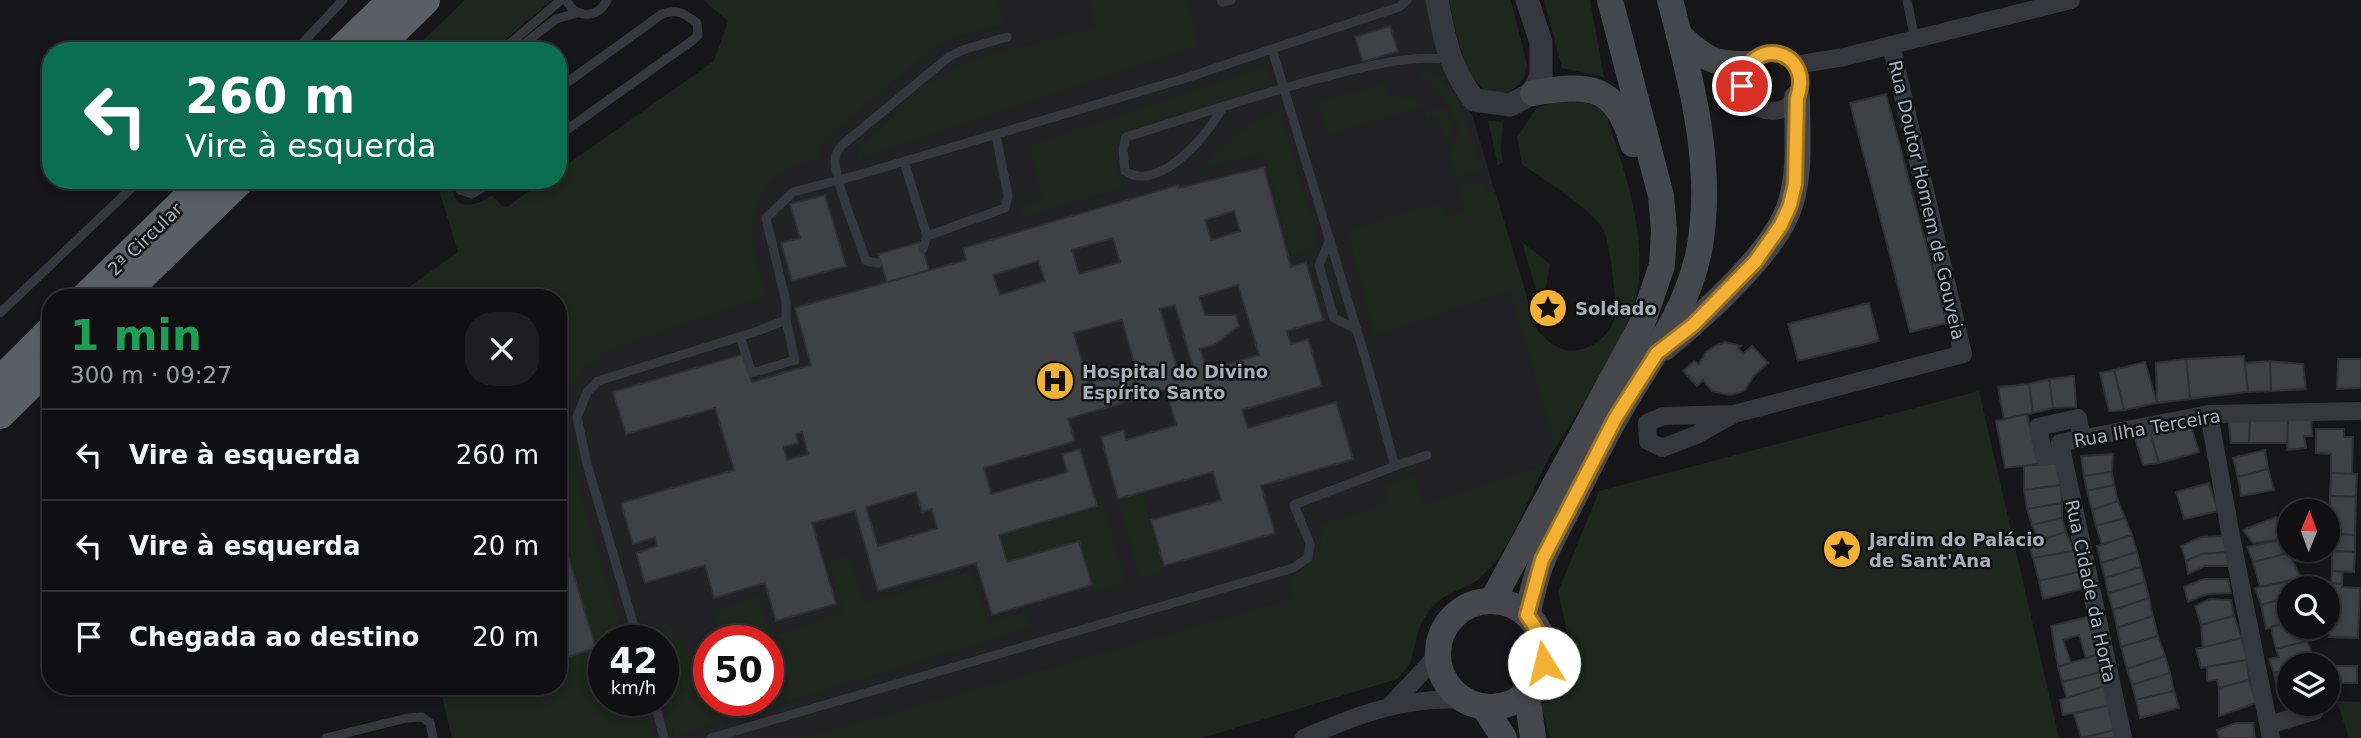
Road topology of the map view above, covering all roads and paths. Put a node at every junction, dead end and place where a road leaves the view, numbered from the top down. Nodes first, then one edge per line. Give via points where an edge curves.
1 (343, 0) edge
2 (393, 0) edge
3 (425, 0) edge
4 (561, 0) edge
5 (566, 0) edge
6 (607, 0) edge
7 (1221, 0) edge
8 (1231, 0) edge
9 (1407, 0) edge
10 (1437, 0) edge
11 (1527, 0) edge
12 (1610, 0) edge
13 (1670, 0) edge
14 (1907, 0) edge
15 (2071, 0) edge
16 (577, 13) junction
17 (1679, 35) junction
18 (1007, 37) dead end
19 (1914, 39) junction
20 (303, 42) edge
21 (349, 42) edge
22 (382, 42) edge
23 (512, 42) edge
24 (527, 42) edge
25 (1891, 45) junction
26 (1272, 49) junction
27 (1844, 57) junction
28 (1450, 59) junction
29 (1748, 64) junction
30 (1796, 65) junction
31 (567, 83) edge
32 (1285, 88) junction
33 (1533, 93) junction
34 (1799, 93) junction
35 (1223, 106) junction
36 (567, 129) edge
37 (996, 135) junction
38 (904, 162) junction
39 (839, 180) junction
40 (131, 189) edge
41 (197, 189) edge
42 (231, 189) edge
43 (460, 189) edge
44 (480, 189) edge
45 (927, 236) junction
46 (1330, 239) junction
47 (923, 248) dead end
48 (878, 263) dead end
49 (1662, 265) junction
50 (94, 289) edge
51 (128, 289) edge
52 (0, 313) edge
53 (786, 320) junction
54 (1356, 329) junction
55 (740, 337) junction
56 (42, 340) edge
57 (1657, 353) junction
58 (42, 373) edge
59 (0, 381) edge
60 (2361, 411) edge
61 (0, 414) edge
62 (1734, 414) dead end
63 (2209, 414) junction
64 (2082, 439) junction
65 (2061, 449) junction
66 (1427, 455) dead end
67 (1395, 466) junction
68 (1492, 601) junction
69 (1527, 615) junction
70 (634, 625) edge
71 (1437, 656) junction
72 (1527, 694) junction
73 (1474, 704) junction
74 (1391, 705) junction
75 (658, 716) edge
76 (2304, 716) edge
77 (2270, 732) edge
78 (326, 738) edge
79 (433, 738) edge
80 (664, 738) edge
81 (711, 738) edge
82 (1304, 738) edge
83 (1504, 738) edge
84 (1533, 738) edge
85 (2123, 738) edge

1 - 20 lane
2 - 21 highway
3 - 22 highway
4 - 23 lane
5 - 16 lane
6 - 16 lane via 592,15
7 - 8 lane
9 - 26 lane via 1399,7
10 - 28 street
11 - 33 street via 1541,42 1541,76
12 - 49 main road via 1661,196
13 - 17 main road
14 - 19 lane
15 - 19 street
16 - 24 lane via 556,19
17 - 29 main road via 1712,62
17 - 57 main road via 1697,112 1705,187 1699,252 1686,295
18 - 39 lane via 950,56 841,146 835,162
19 - 25 street
25 - 27 street
25 - 62 street, Rua Doutor Homem de Gouveia via 1964,354
26 - 32 lane
26 - 37 lane
27 - 30 street
27 - 34 street via 1823,69
28 - 32 lane via 1383,62
28 - 33 street via 1474,100 1510,104
29 - 30 street via 1756,57 1777,53
29 - 34 street via 1742,86 1755,107 1778,111 1789,107
30 - 34 street via 1801,75
31 - 36 lane via 662,14 682,12 697,23 698,35 693,40
32 - 35 lane
32 - 46 lane
33 - 49 main road via 1585,88 1615,104 1635,148
34 - 57 main road via 1795,184 1781,225 1755,262 1693,325
35 - 35 lane via 1126,137 1125,171 1147,176 1174,163 1200,140
37 - 38 lane
37 - 45 lane via 1008,196 1005,208
38 - 39 lane
38 - 45 lane
39 - 48 lane via 866,261
39 - 53 lane via 793,192 766,218
40 - 52 lane
41 - 50 highway, 2ª Circular
42 - 51 highway, 2ª Circular
43 - 44 lane via 472,194
45 - 47 lane
46 - 54 lane
46 - 54 lane via 1319,265 1332,312 1334,318
49 - 68 main road via 1642,324
53 - 55 lane
53 - 55 lane via 795,360 752,373
54 - 67 lane
55 - 70 lane via 598,380 587,391 577,417
56 - 59 highway
57 - 69 main road via 1616,417 1542,560
58 - 61 highway
60 - 63 street, Rua Ilha Terceira
63 - 64 street, Rua Ilha Terceira
63 - 77 street
64 - 65 street, Rua Ilha Terceira
64 - 65 street via 2078,418 2038,428 2044,457
65 - 85 street, Rua Cidade da Horta
66 - 67 lane
67 - 81 lane via 1294,505 1310,544 1308,558 1293,568
68 - 69 main road
68 - 71 main road via 1475,603 1453,617 1440,639
69 - 72 main road via 1544,645 1544,663
71 - 73 main road via 1450,688
71 - 74 street
72 - 73 main road via 1500,707
72 - 84 main road
73 - 74 street via 1437,698
73 - 83 main road
74 - 82 street
75 - 80 lane
76 - 77 street
78 - 79 lane via 422,717 430,723

